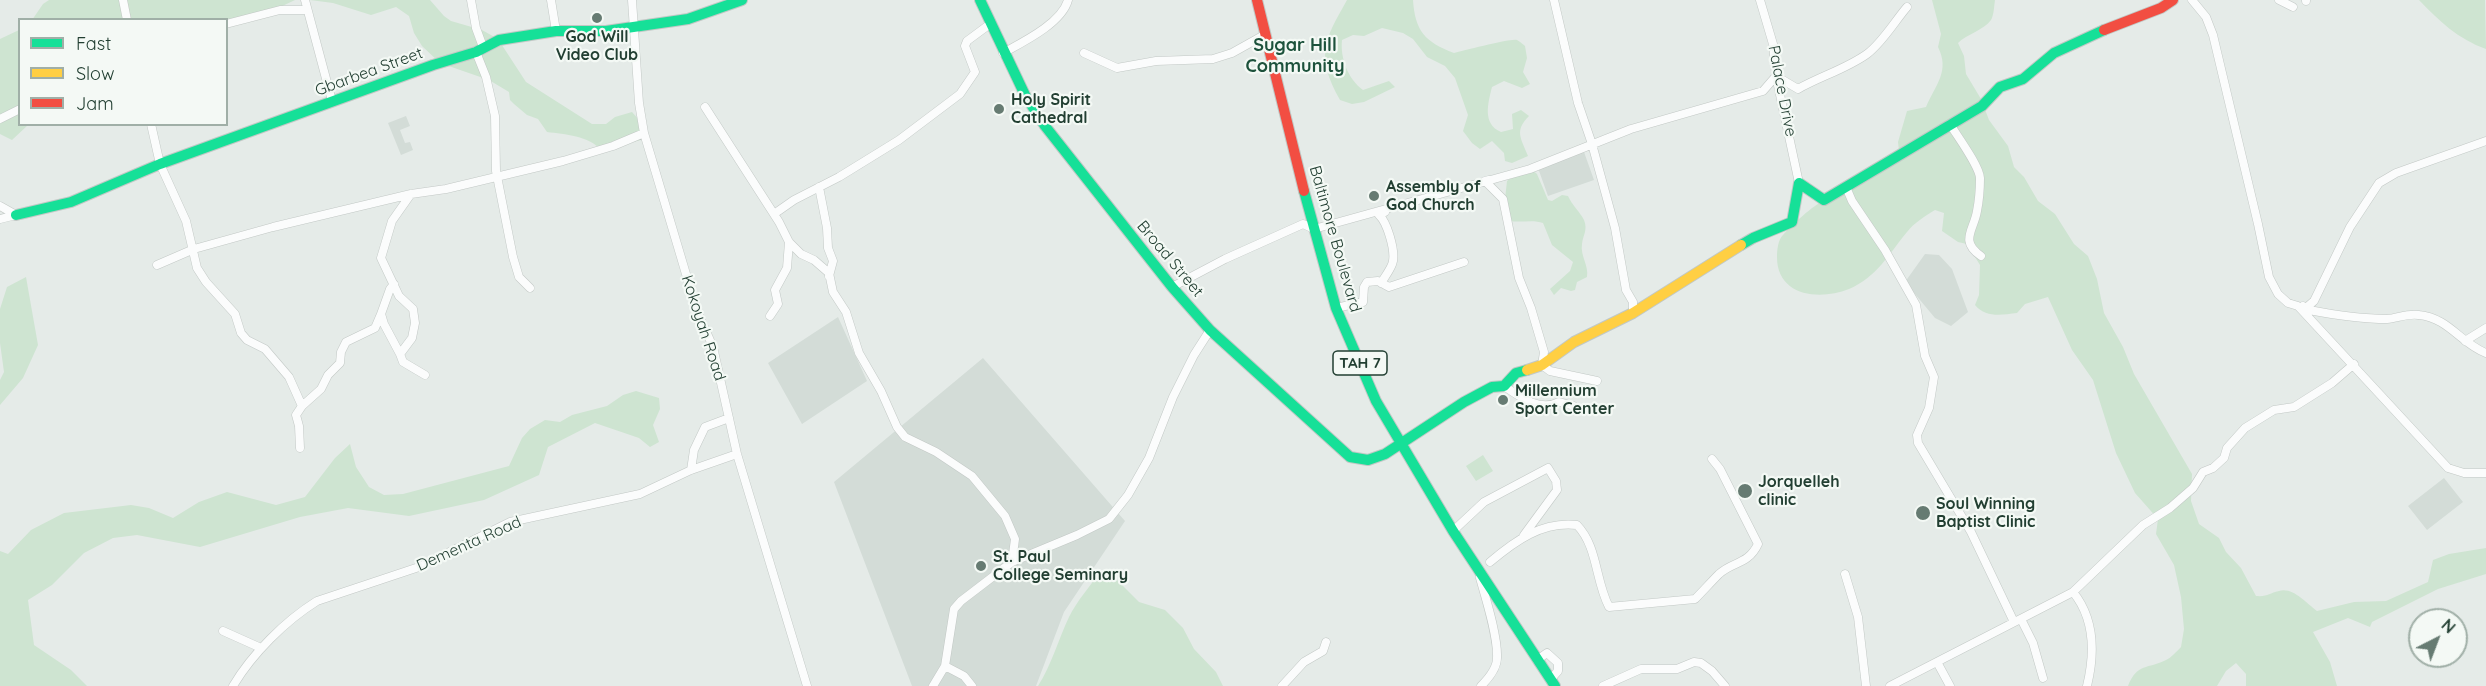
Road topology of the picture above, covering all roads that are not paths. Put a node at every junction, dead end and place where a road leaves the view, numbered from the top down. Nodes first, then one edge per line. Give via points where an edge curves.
1 (123, 0) edge
2 (305, 0) edge
3 (471, 0) edge
4 (551, 0) edge
5 (633, 0) edge
6 (742, 0) edge
7 (980, 0) edge
8 (1068, 0) edge
9 (1257, 0) edge
10 (1554, 0) edge
11 (1563, 0) edge
12 (1760, 0) edge
13 (2173, 0) edge
14 (2192, 0) edge
15 (2279, 0) edge
16 (2293, 6) dead end
17 (1907, 7) dead end
18 (1556, 9) junction
19 (306, 10) junction
20 (127, 18) edge
21 (228, 23) edge
22 (990, 24) junction
23 (635, 27) junction
24 (556, 31) junction
25 (1266, 34) junction
26 (479, 50) junction
27 (1003, 53) junction
28 (1084, 53) dead end
29 (1776, 76) junction
30 (332, 101) junction
31 (705, 107) dead end
32 (18, 110) edge
33 (0, 119) edge
34 (1950, 124) junction
35 (151, 126) edge
36 (644, 133) junction
37 (2486, 141) edge
38 (1592, 144) junction
39 (160, 164) junction
40 (497, 176) junction
41 (1505, 176) junction
42 (1799, 183) junction
43 (819, 187) junction
44 (1846, 187) junction
45 (411, 194) junction
46 (1403, 205) junction
47 (0, 206) edge
48 (774, 214) junction
49 (16, 215) junction
50 (0, 219) edge
51 (1314, 229) junction
52 (789, 242) junction
53 (194, 249) junction
54 (1981, 256) dead end
55 (1464, 262) dead end
56 (157, 265) dead end
57 (829, 276) junction
58 (1381, 283) junction
59 (394, 284) junction
60 (1172, 287) junction
61 (530, 288) dead end
62 (2302, 306) junction
63 (1336, 308) junction
64 (1633, 313) junction
65 (381, 314) junction
66 (770, 316) dead end
67 (2486, 328) edge
68 (1210, 330) junction
69 (2465, 341) junction
70 (2486, 352) edge
71 (400, 354) junction
72 (1542, 364) junction
73 (2354, 364) junction
74 (424, 375) dead end
75 (1597, 381) dead end
76 (1504, 386) junction
77 (302, 406) junction
78 (1574, 406) dead end
79 (729, 418) junction
80 (1399, 442) junction
81 (300, 448) dead end
82 (737, 454) junction
83 (1712, 459) dead end
84 (691, 470) junction
85 (2486, 473) edge
86 (1453, 531) junction
87 (1521, 538) junction
88 (1012, 562) junction
89 (1490, 562) dead end
90 (1477, 568) junction
91 (1845, 574) dead end
92 (2073, 592) junction
93 (2018, 621) junction
94 (223, 631) dead end
95 (1326, 642) dead end
96 (261, 648) junction
97 (1537, 660) junction
98 (1937, 662) junction
99 (945, 666) junction
100 (2043, 678) dead end
101 (1552, 683) edge
102 (233, 686) edge
103 (807, 686) edge
104 (933, 686) edge
105 (972, 686) edge
106 (1282, 686) edge
107 (1481, 686) edge
108 (1603, 686) edge
109 (1725, 686) edge
110 (1866, 686) edge
111 (1890, 686) edge
112 (1950, 686) edge
113 (2087, 686) edge

1 - 20 street
2 - 19 street
3 - 26 street
4 - 24 street
5 - 23 street, Kokoyah Road
6 - 23 main road, Gbarbea Street via 688,19
7 - 22 main road, Broad Street
8 - 27 street via 1062,12 1031,38
9 - 25 main road, Baltimore Boulevard / TAH 7
10 - 18 street
11 - 18 street
12 - 29 street, Palace Drive via 1773,44
13 - 34 main road via 2054,53 2023,79 2000,87 1982,106
14 - 62 street via 2206,17 2213,35 2269,277 2288,303
15 - 16 street
17 - 29 street via 1869,53 1844,68 1798,89
18 - 38 street
19 - 21 street via 280,10
19 - 30 street
22 - 27 main road, Broad Street
22 - 43 street via 967,41 965,46 975,72 960,94 899,141
23 - 24 main road, Gbarbea Street
23 - 36 street, Kokoyah Road
24 - 26 main road, Gbarbea Street via 499,40
25 - 28 street via 1213,59 1156,61 1117,68
25 - 51 main road, Baltimore Boulevard / TAH 7
26 - 30 main road, Gbarbea Street
26 - 40 street via 495,116
27 - 60 main road, Broad Street via 1045,126
29 - 38 street via 1762,91
29 - 42 street, Palace Drive
30 - 39 main road, Gbarbea Street
31 - 48 street
32 - 33 street
34 - 44 main road
34 - 54 street via 1980,175 1970,243
35 - 39 street
36 - 40 street via 613,146
36 - 79 street, Kokoyah Road via 697,311 713,347
37 - 62 street via 2396,173 2379,183 2350,227 2314,301
38 - 41 street
38 - 64 street
39 - 49 main road, Gbarbea Street via 119,184 40,213
39 - 53 street via 186,220
40 - 45 street
40 - 61 street via 519,278
41 - 46 street
41 - 72 street via 1485,181 1503,199 1519,278 1544,352
42 - 44 main road via 1824,200
42 - 64 main road, Broad Street via 1792,222 1753,238
43 - 48 street
43 - 57 street via 833,261
44 - 93 street via 1916,306 1924,356 1934,377 1918,443
45 - 53 street
45 - 59 street via 392,221 381,258
46 - 51 street
46 - 58 street via 1379,215 1385,220 1394,255
47 - 49 street
48 - 52 street
49 - 50 street, Gbarbea Street
51 - 60 street via 1303,224
51 - 63 main road, Baltimore Boulevard / TAH 7
52 - 57 street
52 - 66 street via 787,268 776,290 778,304
53 - 56 street
53 - 77 street via 197,268 235,314 241,333 275,358
55 - 58 street via 1389,287
57 - 88 street via 859,353 897,427 912,442 963,470 985,491 1010,525 1015,548
58 - 63 street via 1365,283 1363,302
59 - 65 street
59 - 71 street via 399,296 413,309 415,323 412,338
60 - 68 main road, Broad Street
62 - 69 street via 2362,319 2419,315 2448,324
62 - 73 street
63 - 80 main road, Baltimore Boulevard / TAH 7 via 1376,401
64 - 72 main road, Broad Street via 1575,342
65 - 71 street
65 - 77 street via 375,328 346,342 340,363
67 - 69 street
68 - 80 main road, Broad Street via 1350,457 1368,460 1385,454
68 - 88 street via 1173,397 1149,458 1109,519
69 - 70 street
71 - 74 street via 403,362
72 - 75 street via 1550,371
72 - 76 main road, Broad Street via 1516,373
73 - 85 street via 2448,468 2463,473
73 - 92 street via 2294,407 2274,410 2245,428 2227,448 2224,458 2203,472 2193,488 2143,525
76 - 78 street via 1527,402
76 - 80 main road, Broad Street via 1492,387
77 - 81 street via 297,415
79 - 82 street, Kokoyah Road
79 - 84 street via 705,427 694,450
80 - 86 main road, Baltimore Boulevard / TAH 7
82 - 84 street, Dementa Road
82 - 103 street, Kokoyah Road
83 - 87 street via 1758,544 1753,554 1721,572 1695,599 1610,607 1601,589 1589,541 1577,525 1551,526
84 - 96 street, Dementa Road via 640,494 510,522 419,567 317,601
86 - 87 street via 1484,502 1548,468 1557,490
86 - 90 main road, Baltimore Boulevard / TAH 7
87 - 89 street
88 - 99 street via 954,609
90 - 97 main road, Baltimore Boulevard / TAH 7
90 - 107 street via 1497,659
91 - 110 street via 1857,617
92 - 93 street
92 - 113 street via 2090,622 2092,651
93 - 98 street
93 - 100 street via 2033,643
94 - 96 street
95 - 106 street via 1323,651 1304,662
96 - 102 street, Dementa Road
97 - 101 main road, Baltimore Boulevard / TAH 7
97 - 101 street via 1547,653 1558,663
98 - 111 street
98 - 112 street
99 - 104 street
99 - 105 street via 964,676
108 - 109 street via 1641,669 1677,669 1694,662 1712,671

